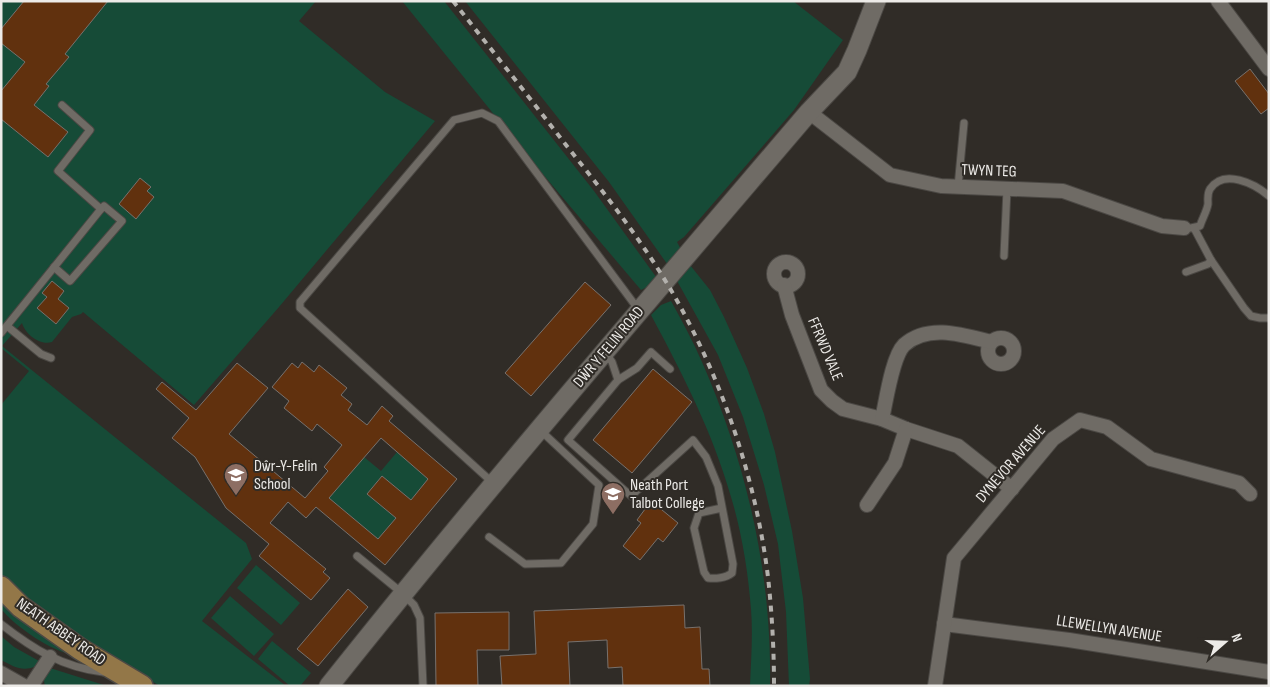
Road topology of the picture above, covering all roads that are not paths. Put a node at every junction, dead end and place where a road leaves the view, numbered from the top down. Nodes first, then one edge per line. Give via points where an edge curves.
1 (876, 1) edge
2 (1218, 1) edge
3 (1269, 69) edge
4 (62, 105) dead end
5 (809, 112) junction
6 (964, 123) dead end
7 (958, 187) junction
8 (1007, 189) junction
9 (1269, 196) edge
10 (101, 209) junction
11 (1189, 228) junction
12 (1004, 256) dead end
13 (1211, 260) junction
14 (54, 267) junction
15 (1186, 272) dead end
16 (784, 285) dead end
17 (640, 312) junction
18 (1269, 318) edge
19 (7, 326) junction
20 (1, 333) edge
21 (991, 342) dead end
22 (605, 352) junction
23 (51, 358) dead end
24 (670, 369) dead end
25 (618, 380) junction
26 (882, 419) junction
27 (906, 429) junction
28 (539, 430) junction
29 (494, 484) junction
30 (1012, 489) junction
31 (1250, 494) dead end
32 (867, 505) dead end
33 (722, 508) junction
34 (489, 537) dead end
35 (357, 556) dead end
36 (1, 587) edge
37 (402, 593) junction
38 (1, 624) edge
39 (944, 624) junction
40 (50, 657) junction
41 (1269, 672) edge
42 (1, 673) edge
43 (137, 683) edge
44 (24, 686) edge
45 (31, 686) edge
46 (329, 686) edge
47 (423, 686) edge
48 (935, 686) edge

1 - 5 street, DŴR Y FELIN ROAD via 847,72
2 - 3 street
4 - 10 lane via 90,130 58,171
5 - 7 street, TWYN TEG via 890,175
5 - 17 street, DŴR Y FELIN ROAD
6 - 7 lane
7 - 8 street, TWYN TEG
8 - 11 street, TWYN TEG via 1063,191 1162,226
8 - 12 lane
9 - 11 lane via 1237,179 1220,180 1210,189 1200,226
10 - 14 lane
10 - 14 lane via 104,206 122,221 70,281
11 - 13 lane
13 - 15 lane
13 - 18 lane via 1251,316
14 - 19 lane
16 - 26 street, FFRWD VALE via 821,390 843,409
17 - 22 street, DŴR Y FELIN ROAD
17 - 29 lane via 498,121 482,113 454,120 300,302 300,308
19 - 20 lane
19 - 23 lane via 41,354
21 - 26 street via 958,334 930,333 904,346 891,375
22 - 25 lane
22 - 28 street, DŴR Y FELIN ROAD
24 - 25 lane via 651,352
25 - 33 lane via 568,440 631,496 693,440 706,457 718,486
26 - 27 street, FFRWD VALE
27 - 30 street, FFRWD VALE via 958,446
27 - 32 street via 895,463
28 - 29 street, DŴR Y FELIN ROAD
28 - 34 lane via 599,485 593,524 561,562 525,564
29 - 37 street, DŴR Y FELIN ROAD
30 - 31 street, DYNEVOR AVENUE via 1053,439 1080,420 1107,427 1151,460 1239,483
30 - 39 street, DYNEVOR AVENUE via 954,558
33 - 33 lane via 732,573 708,578 694,528 699,513
35 - 37 lane
36 - 43 main road, NEATH ABBEY ROAD via 21,607 80,649
37 - 46 street, DŴR Y FELIN ROAD
37 - 47 lane via 414,605 420,618
38 - 40 lane, NEATH ABBEY ROAD
39 - 41 street, LLEWELLYN AVENUE via 1070,640
39 - 48 street, DYNEVOR AVENUE
40 - 43 lane, NEATH ABBEY ROAD
40 - 45 street
42 - 44 street

